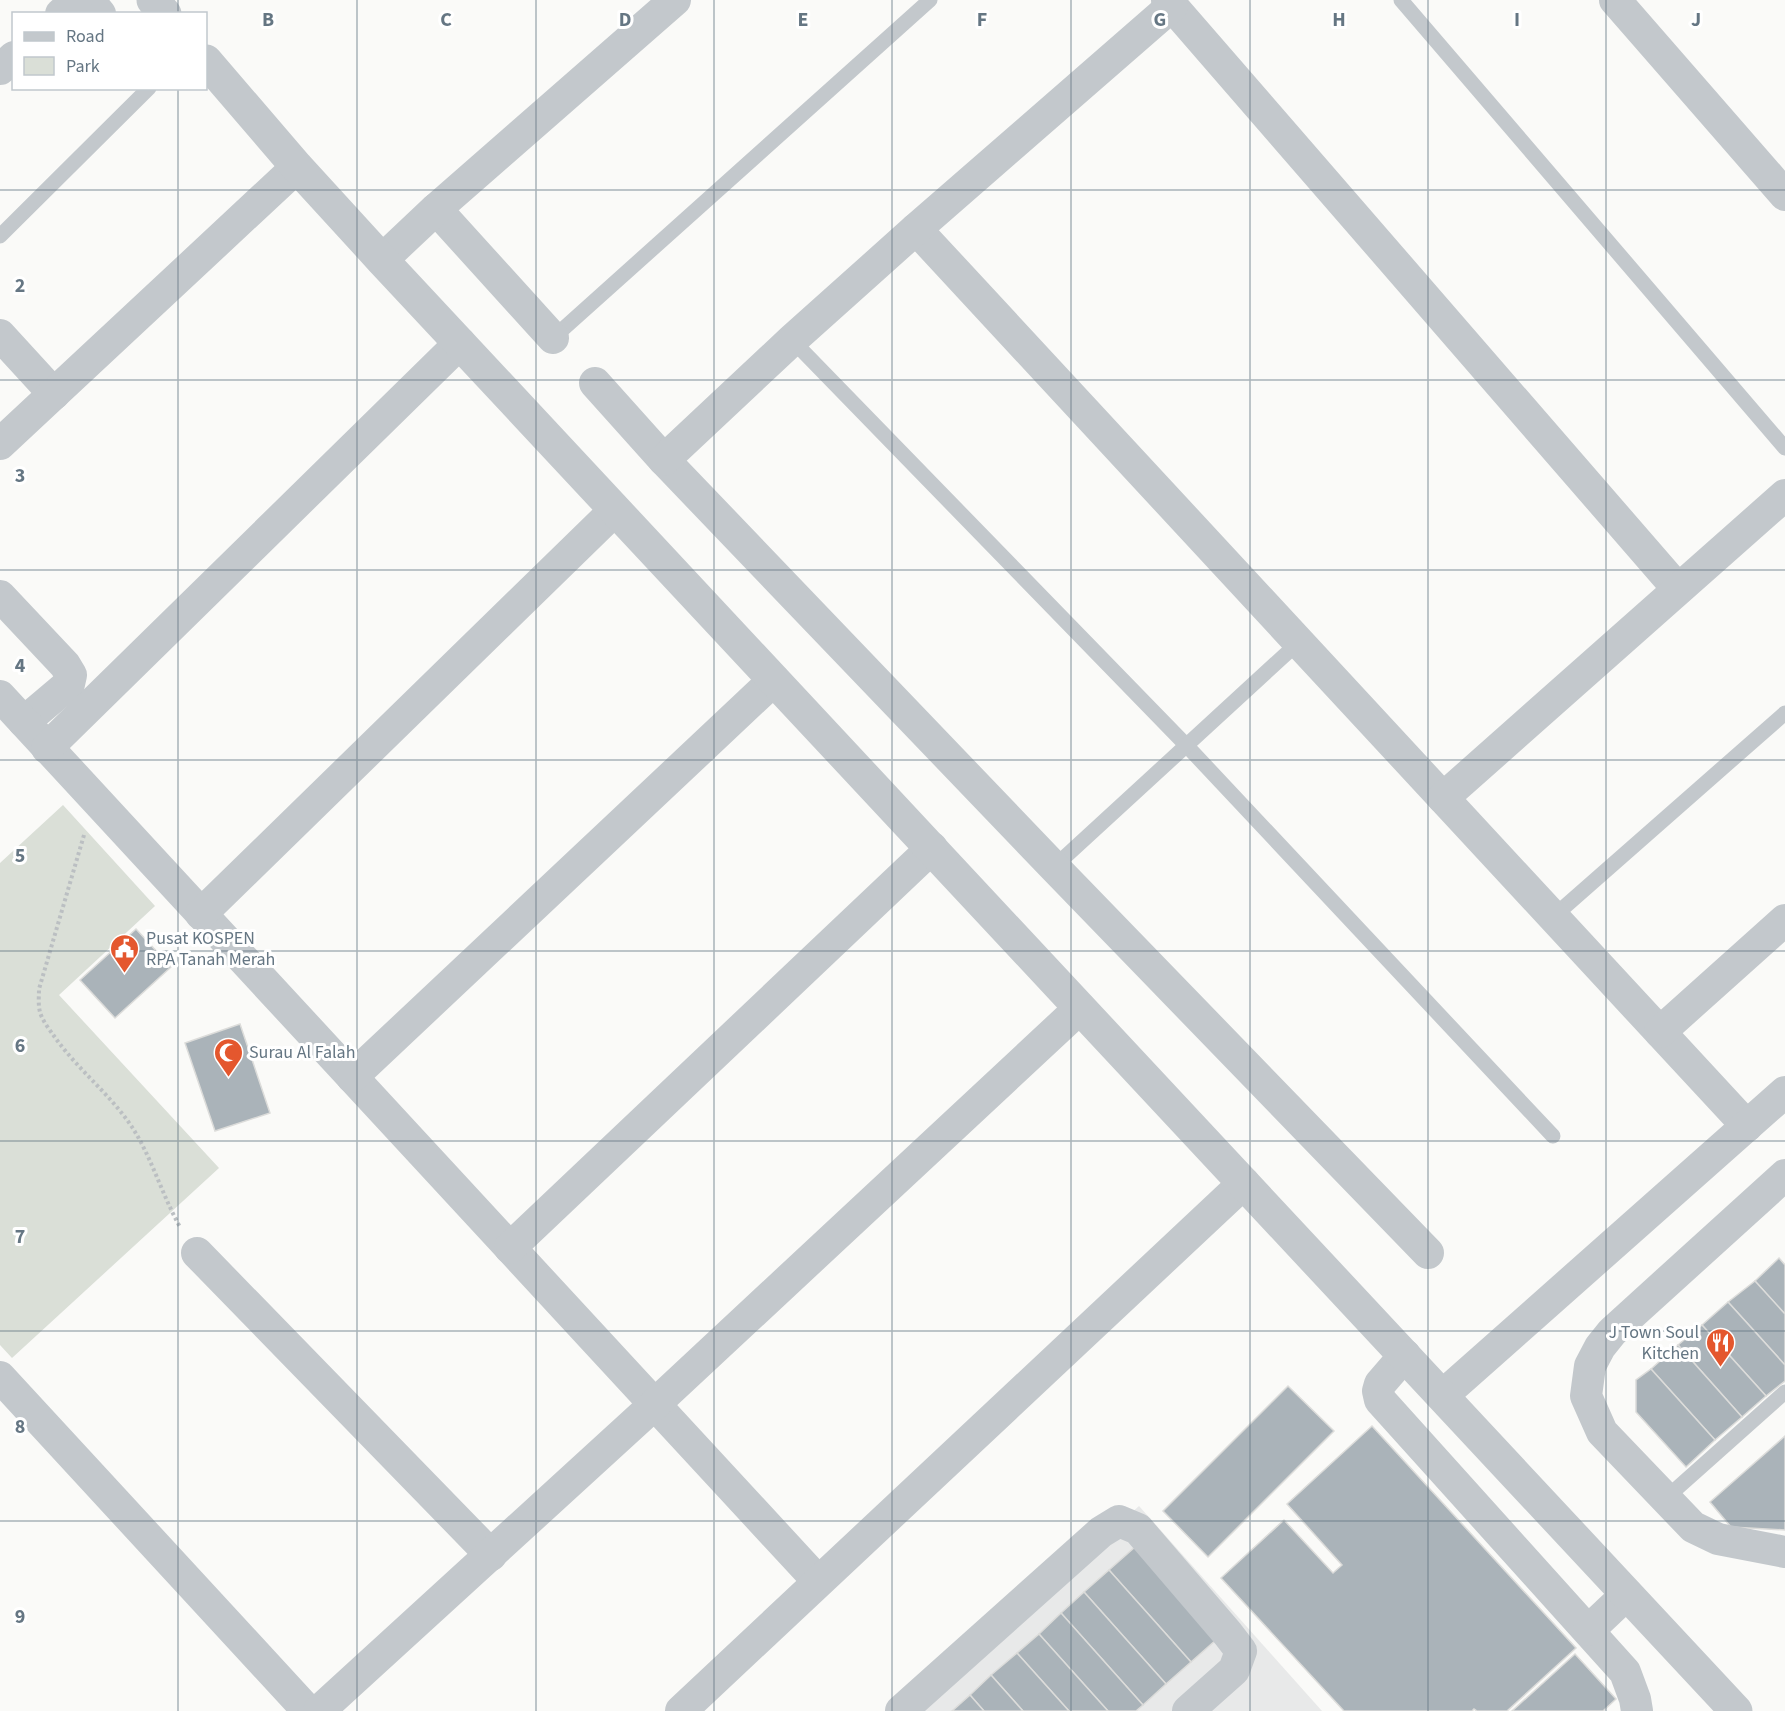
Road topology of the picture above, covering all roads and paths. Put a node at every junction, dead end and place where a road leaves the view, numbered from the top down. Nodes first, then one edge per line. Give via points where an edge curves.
1 (76, 0) edge
2 (88, 0) edge
3 (153, 0) edge
4 (675, 0) edge
5 (930, 0) edge
6 (1401, 0) edge
7 (1615, 0) edge
8 (1170, 3) edge
9 (63, 12) edge
10 (98, 12) edge
11 (163, 12) edge
12 (12, 59) edge
13 (207, 62) edge
14 (0, 69) edge
15 (147, 90) edge
16 (297, 167) junction
17 (1785, 195) edge
18 (436, 209) junction
19 (916, 229) junction
20 (0, 236) edge
21 (382, 260) junction
22 (0, 335) edge
23 (553, 338) joint
24 (792, 340) junction
25 (459, 343) junction
26 (595, 383) dead end
27 (54, 394) junction
28 (0, 444) edge
29 (1785, 448) edge
30 (664, 460) junction
31 (1785, 495) edge
32 (615, 510) junction
33 (1678, 589) junction
34 (0, 596) edge
35 (1299, 642) junction
36 (774, 680) junction
37 (0, 696) edge
38 (1785, 713) edge
39 (24, 722) junction
40 (1186, 745) junction
41 (47, 747) junction
42 (1443, 798) junction
43 (94, 799) junction
44 (932, 848) junction
45 (1054, 867) junction
46 (201, 914) junction
47 (1553, 917) junction
48 (1785, 920) edge
49 (1080, 1008) junction
50 (1660, 1032) junction
51 (352, 1077) junction
52 (1785, 1092) edge
53 (1747, 1126) junction
54 (1553, 1136) dead end
55 (1785, 1175) edge
56 (1244, 1184) junction
57 (510, 1248) junction
58 (197, 1253) joint
59 (1428, 1253) dead end
60 (1405, 1355) junction
61 (0, 1377) edge
62 (1785, 1392) edge
63 (1442, 1396) junction
64 (655, 1404) junction
65 (1665, 1499) junction
66 (1785, 1552) edge
67 (490, 1555) junction
68 (818, 1581) junction
69 (1627, 1594) junction
70 (1588, 1630) junction
71 (308, 1711) edge
72 (319, 1711) edge
73 (681, 1711) edge
74 (901, 1711) edge
75 (1188, 1711) edge
76 (1637, 1711) edge
77 (1736, 1711) edge

1 - 9 street
2 - 10 street
3 - 11 street
4 - 18 street
5 - 23 lane
6 - 29 lane
7 - 17 street
8 - 19 street
8 - 33 street
12 - 14 street
13 - 16 street
15 - 20 lane
16 - 21 street
16 - 27 street
18 - 21 street
18 - 23 street
19 - 24 street
19 - 35 street
21 - 25 street
22 - 27 street
24 - 30 street
24 - 40 lane
25 - 32 street
25 - 41 street
26 - 30 street
27 - 28 street
30 - 45 street
31 - 33 street
32 - 36 street
32 - 46 street
33 - 42 street
34 - 39 street via 71,675 69,684
35 - 40 lane
35 - 42 street
36 - 44 street
36 - 51 street
37 - 39 street
38 - 47 lane
39 - 41 street
40 - 45 lane
40 - 54 lane
41 - 43 street
42 - 47 street
43 - 46 street
43 - 58 path via 39,989 40,1012 65,1052 132,1127 172,1213
44 - 49 street
44 - 57 street
45 - 59 street
46 - 51 street
47 - 50 street
48 - 50 street
49 - 56 street
49 - 64 street
50 - 53 street
51 - 57 street
52 - 53 street
53 - 63 street
55 - 65 street via 1612,1332 1590,1366 1586,1396 1602,1432
56 - 60 street
56 - 68 street
57 - 64 street
58 - 67 street
60 - 63 street
60 - 70 street via 1380,1384 1380,1400
61 - 71 street
62 - 65 lane
63 - 69 street
64 - 67 street
64 - 68 street
65 - 66 street via 1693,1527 1718,1539
67 - 72 street
68 - 73 street
69 - 70 street
69 - 77 street
70 - 76 street via 1625,1672
74 - 75 street via 1101,1532 1119,1521 1138,1529 1241,1651 1234,1670

